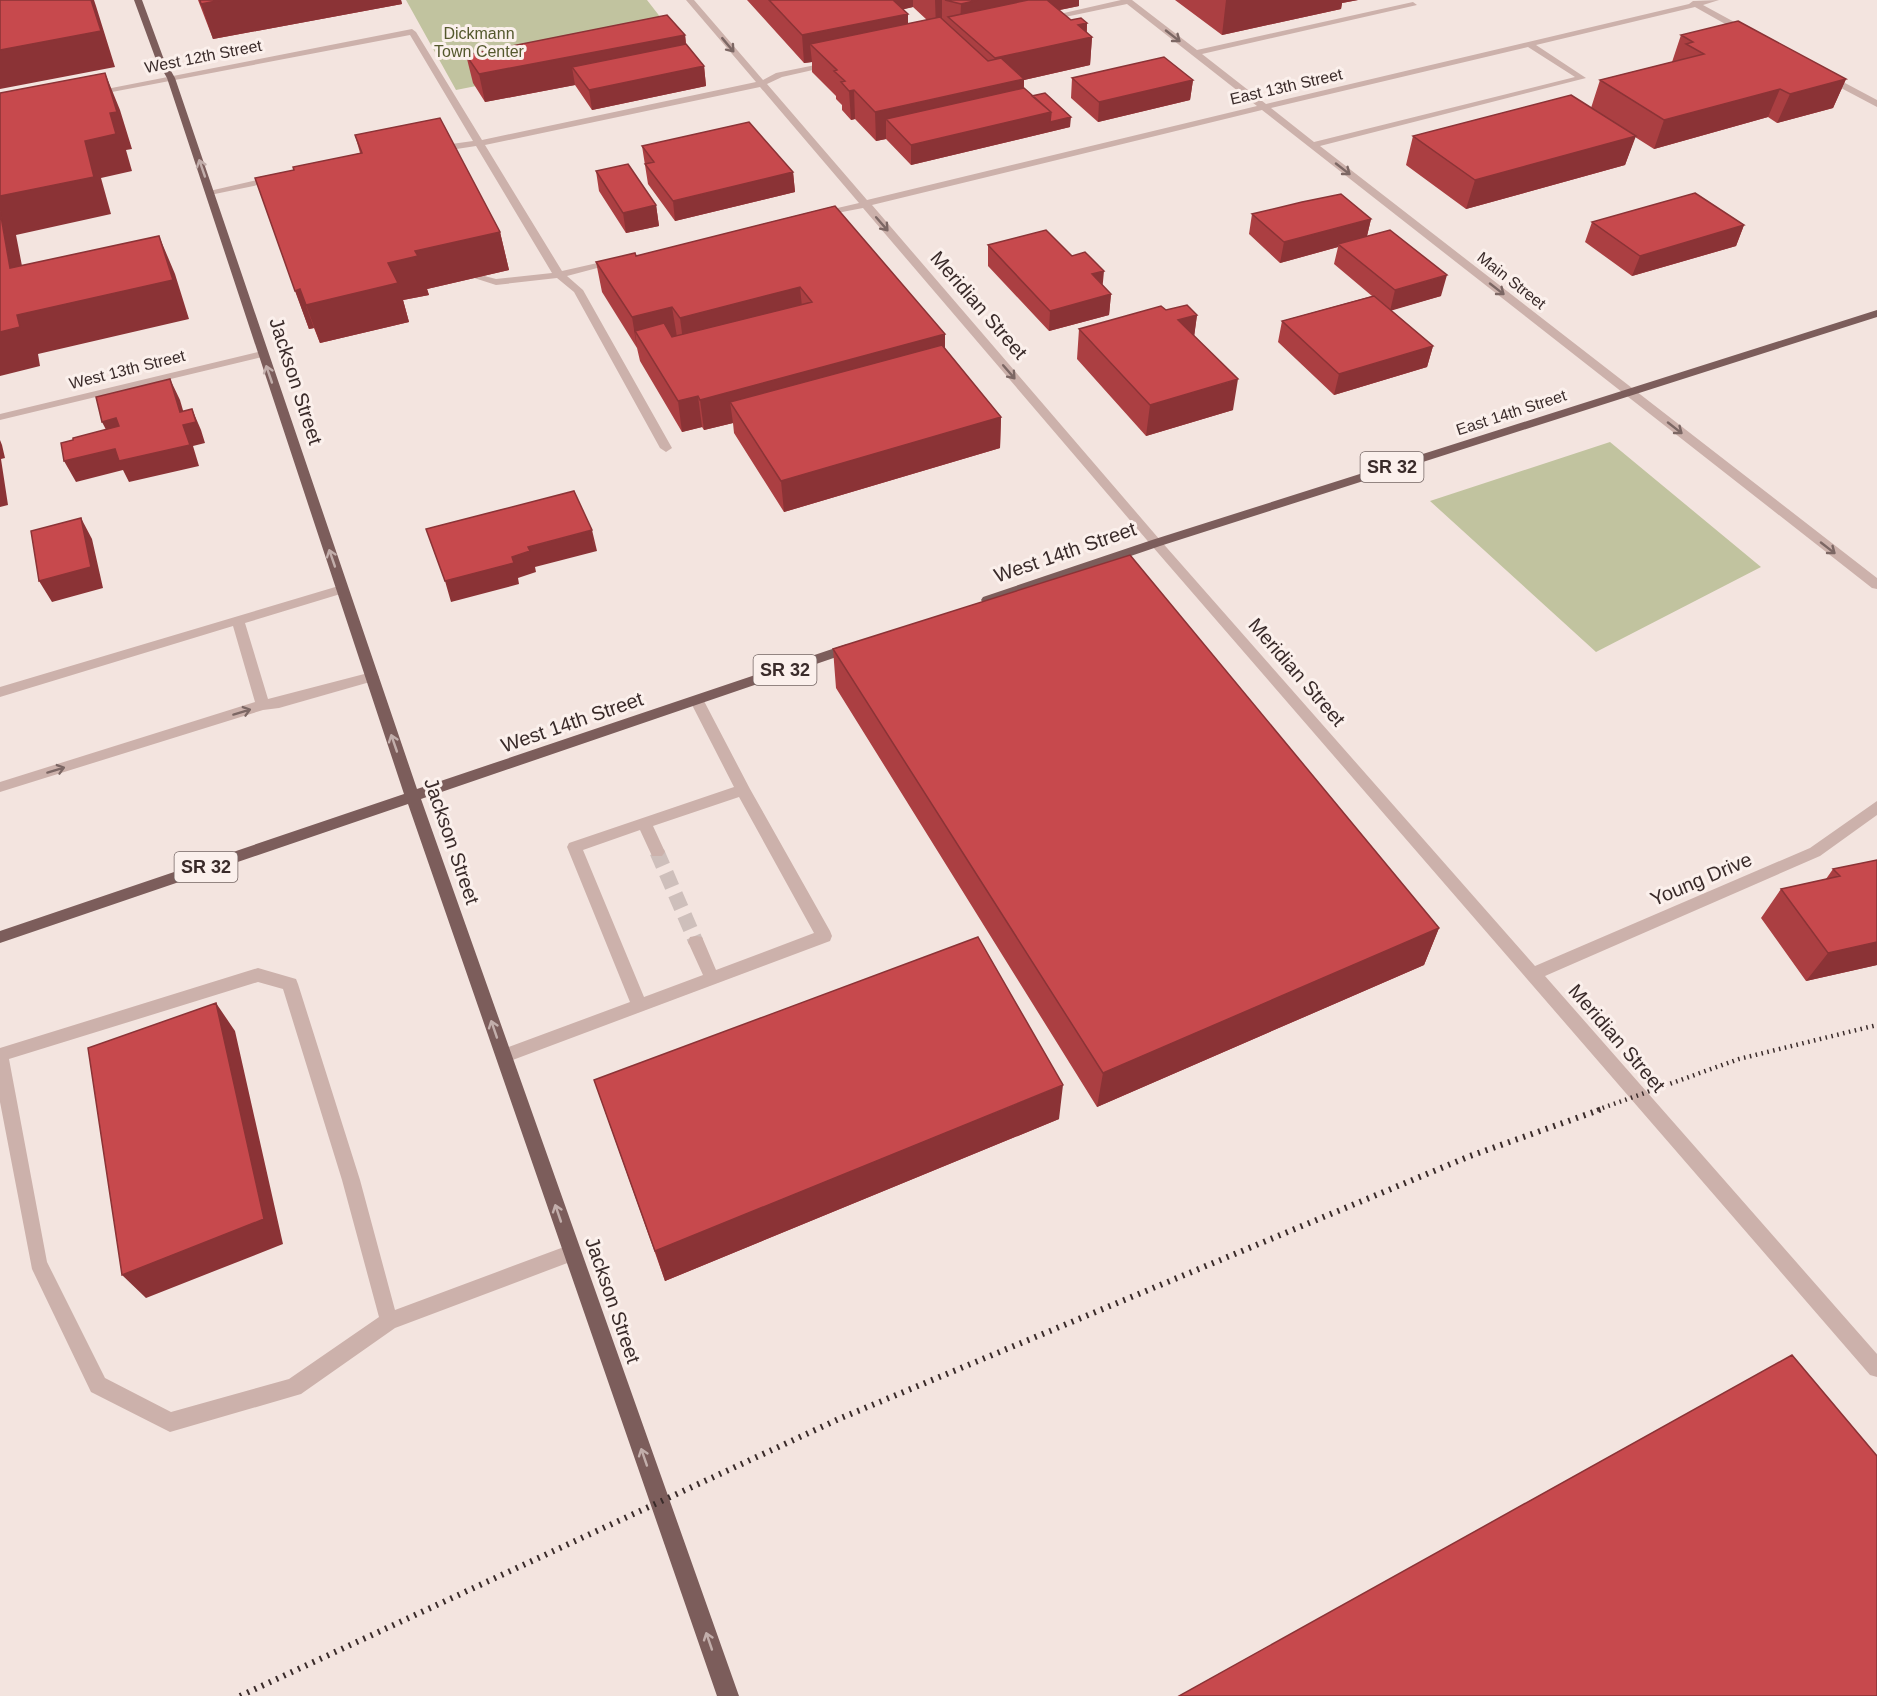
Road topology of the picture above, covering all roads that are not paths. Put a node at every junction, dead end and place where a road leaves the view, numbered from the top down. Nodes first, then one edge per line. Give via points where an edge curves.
1 (138, 0) edge
2 (690, 0) edge
3 (1405, 0) edge
4 (1715, 0) edge
5 (1127, 1) edge
6 (1691, 2) edge
7 (1035, 20) edge
8 (1756, 38) edge
9 (1529, 44) junction
10 (1195, 53) junction
11 (844, 60) edge
12 (1817, 71) edge
13 (171, 78) junction
14 (761, 84) junction
15 (80, 95) edge
16 (1877, 104) edge
17 (1263, 107) junction
18 (479, 143) junction
19 (1312, 145) junction
20 (420, 151) edge
21 (279, 178) edge
22 (210, 192) junction
23 (866, 205) junction
24 (814, 217) edge
25 (628, 259) edge
26 (559, 275) junction
27 (473, 276) edge
28 (1877, 313) edge
29 (262, 354) junction
30 (1629, 392) junction
31 (0, 417) edge
32 (666, 448) dead end
33 (1156, 543) junction
34 (1877, 585) edge
35 (342, 589) junction
36 (978, 604) edge
37 (238, 621) junction
38 (867, 642) edge
39 (372, 677) junction
40 (0, 692) edge
41 (697, 701) junction
42 (263, 705) junction
43 (0, 787) edge
44 (743, 790) junction
45 (413, 798) junction
46 (1877, 807) edge
47 (645, 824) junction
48 (657, 852) tunnel mouth
49 (0, 937) edge
50 (696, 942) tunnel mouth
51 (1533, 974) junction
52 (712, 978) junction
53 (639, 1005) junction
54 (0, 1055) edge
55 (504, 1056) junction
56 (572, 1253) junction
57 (389, 1322) junction
58 (1877, 1368) edge
59 (728, 1696) edge

1 - 13 main road, Jackson Street
2 -> 14 street, Meridian Street
3 - 10 street via 1413,5
4 - 6 street, East 13th Street
5 - 7 street
5 -> 10 street, Main Street
6 - 8 street
6 - 9 street, East 13th Street
9 - 17 street, East 13th Street
9 - 19 street via 1582,78
10 - 17 street, Main Street
11 - 14 street via 779,75
12 - 16 street
13 - 15 street, West 12th Street
13 - 18 street, West 12th Street via 412,32
22 -> 13 main road, Jackson Street
14 - 18 street
14 - 23 street, Meridian Street
17 - 19 street, Main Street
17 - 23 street, East 13th Street
18 - 20 street
18 - 26 street
19 -> 30 street, Main Street
21 - 22 street
22 - 29 main road, Jackson Street
23 - 24 street
23 -> 33 street, Meridian Street
25 - 26 street
26 - 27 street via 496,282
26 - 32 street via 578,290
28 - 30 main road, East 14th Street / SR 32
29 - 31 street, West 13th Street
35 -> 29 main road, Jackson Street
30 - 33 main road, East 14th Street / SR 32
30 -> 34 street, Main Street
33 - 36 main road, West 14th Street / SR 32
33 - 51 street, Meridian Street
35 - 37 street
35 - 39 main road, Jackson Street
37 - 40 street
37 - 42 street
38 - 41 main road, West 14th Street / SR 32
39 - 42 street
45 -> 39 main road, Jackson Street
41 - 44 street
41 - 45 main road, West 14th Street / SR 32
43 -> 42 street
44 - 47 street
44 - 52 street via 824,936
45 - 49 main road, West 14th Street / SR 32
55 -> 45 main road, Jackson Street
46 - 51 street, Young Drive via 1815,852
47 - 48 street
47 - 53 street via 574,848
50 - 52 street
51 - 58 street, Meridian Street
52 - 53 street
53 - 55 street
54 - 57 street via 258,975 290,984 351,1180
54 - 57 street via 38,1263 98,1385 170,1422 294,1387
56 -> 55 main road, Jackson Street
56 - 57 street
59 -> 56 main road, Jackson Street

